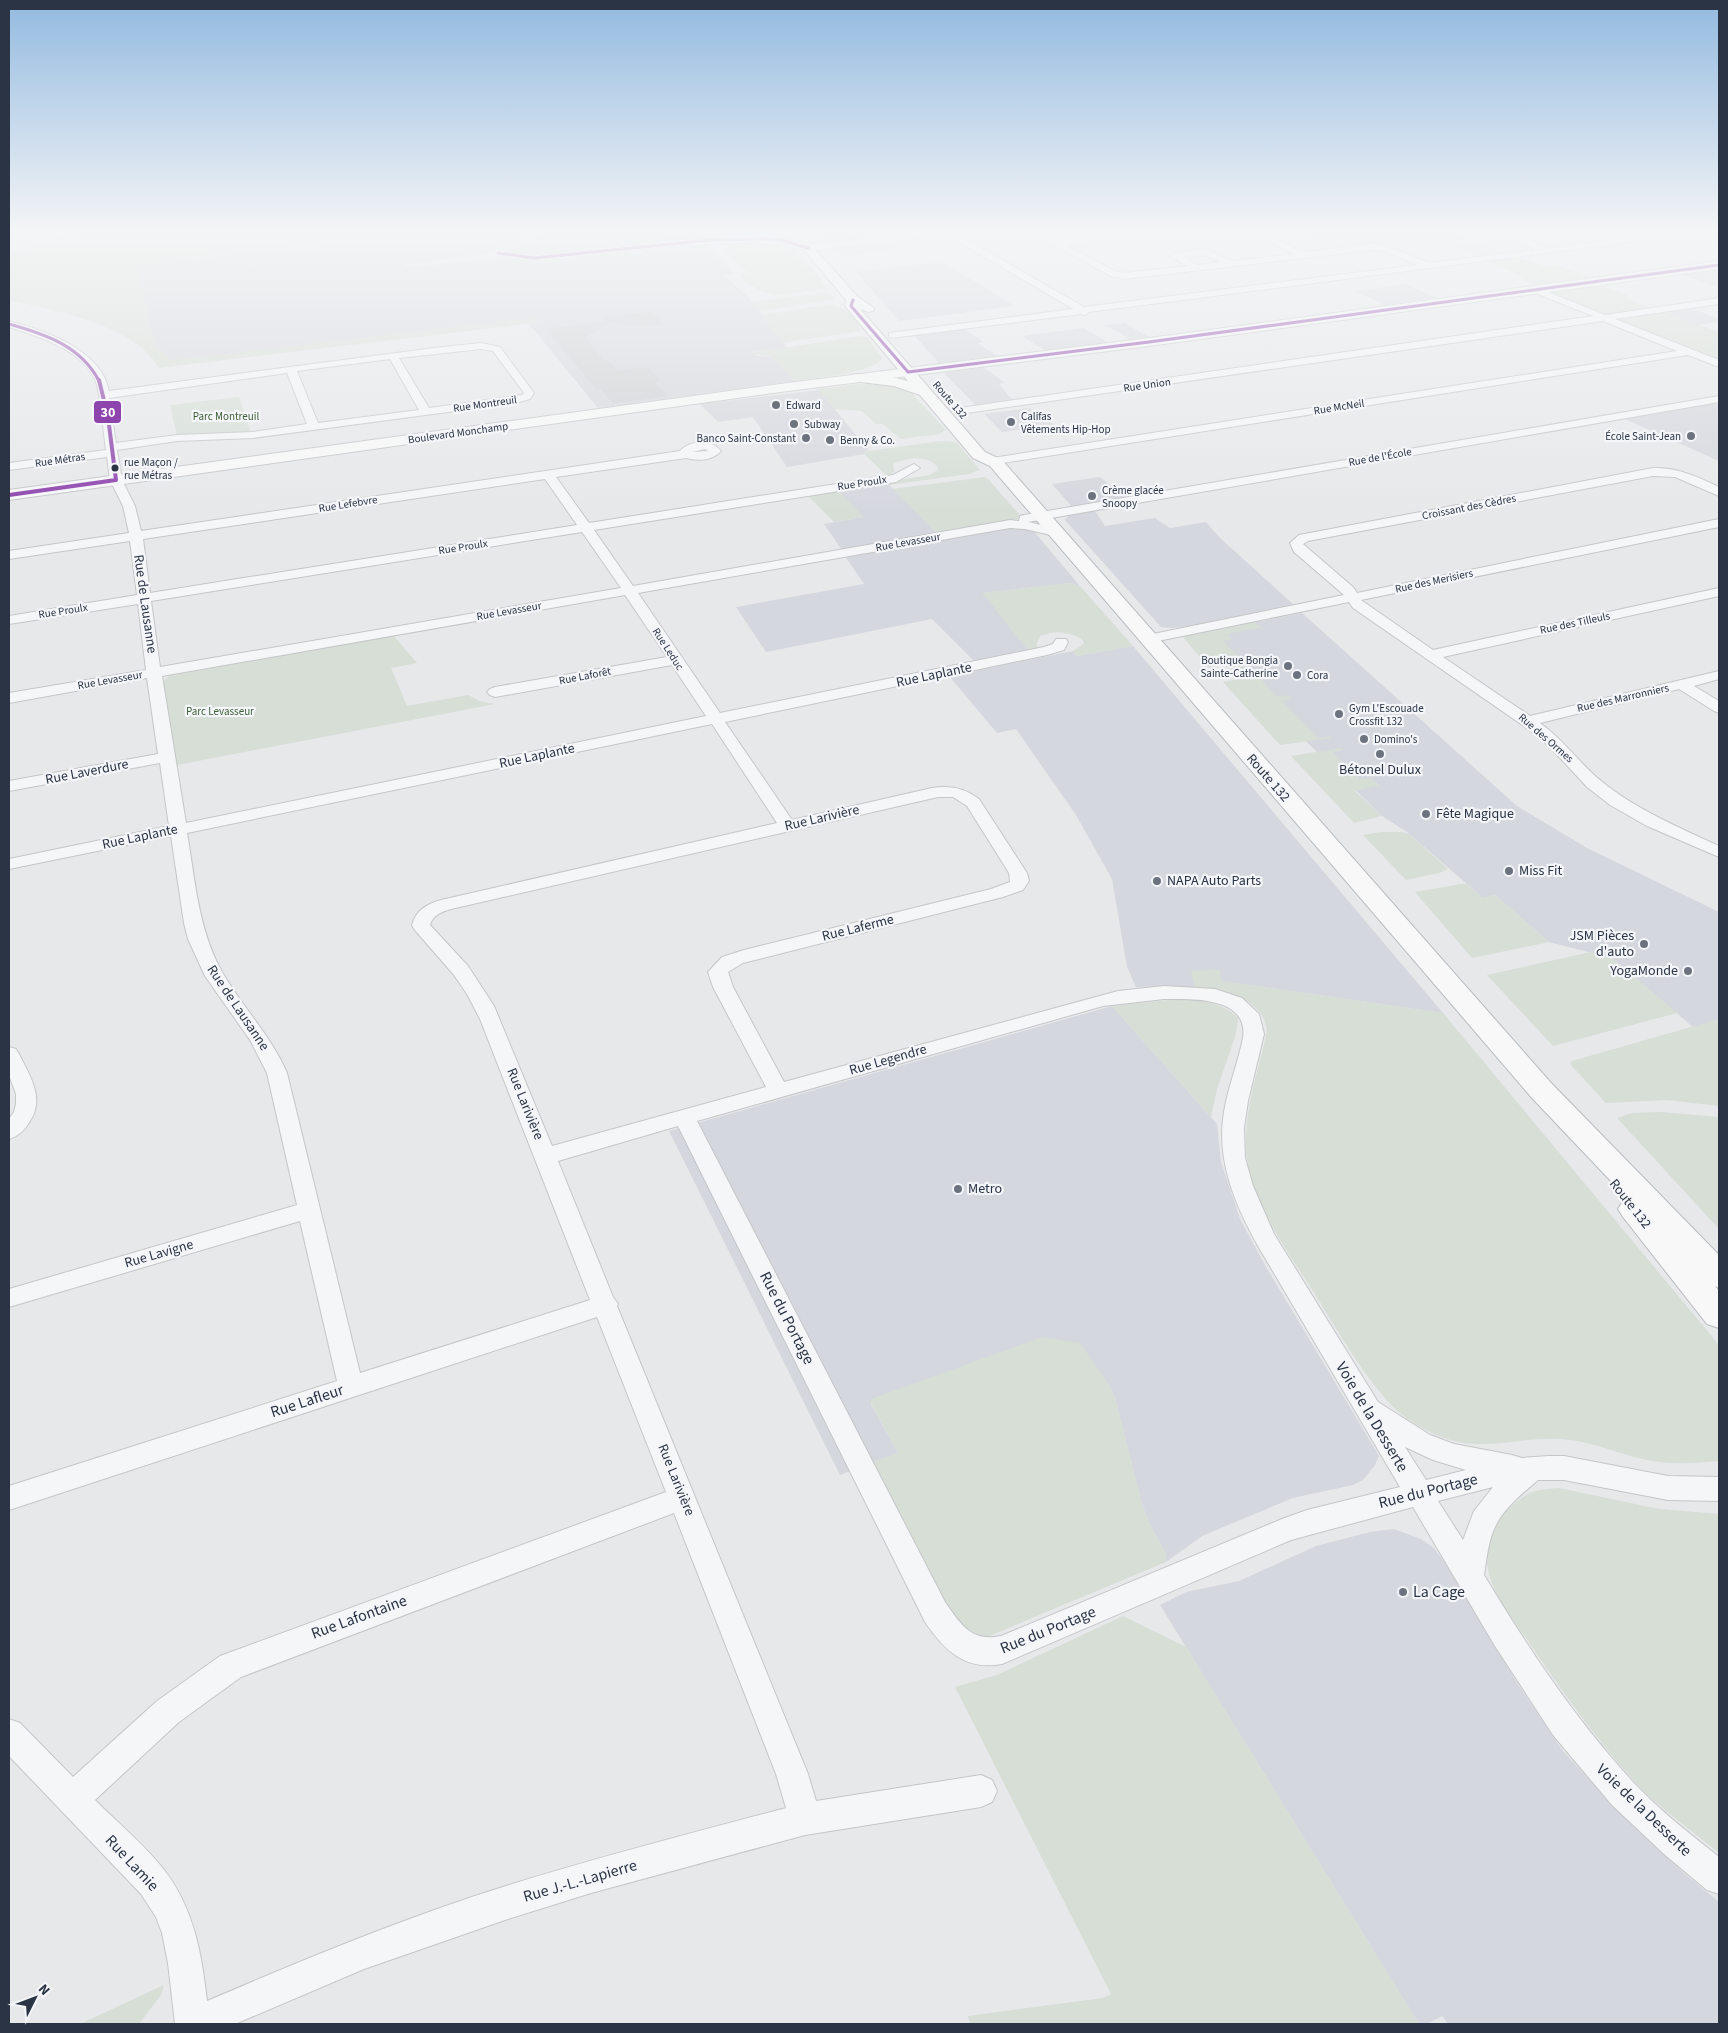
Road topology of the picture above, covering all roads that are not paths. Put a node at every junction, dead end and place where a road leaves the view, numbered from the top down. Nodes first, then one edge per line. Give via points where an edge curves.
1 (11, 325) edge
2 (867, 325) edge
3 (882, 325) edge
4 (981, 325) edge
5 (1276, 325) edge
6 (1558, 325) edge
7 (1620, 325) edge
8 (892, 336) junction
9 (1689, 352) junction
10 (394, 357) junction
11 (894, 358) junction
12 (1719, 364) edge
13 (291, 369) junction
14 (924, 371) junction
15 (908, 372) junction
16 (857, 378) junction
17 (924, 392) junction
18 (104, 395) junction
19 (1719, 399) edge
20 (960, 411) junction
21 (426, 412) junction
22 (314, 427) junction
23 (112, 450) junction
24 (686, 454) dead end
25 (994, 461) junction
26 (9, 467) edge
27 (914, 468) dead end
28 (548, 474) junction
29 (116, 480) junction
30 (1719, 492) edge
31 (9, 495) edge
32 (1040, 515) junction
33 (1719, 523) edge
34 (1010, 524) junction
35 (585, 527) junction
36 (1055, 532) junction
37 (136, 536) junction
38 (9, 555) edge
39 (629, 590) junction
40 (1719, 592) edge
41 (144, 598) junction
42 (1352, 598) junction
43 (9, 620) edge
44 (1148, 639) junction
45 (1061, 642) dead end
46 (1431, 655) junction
47 (675, 660) junction
48 (154, 672) junction
49 (1719, 675) edge
50 (1681, 684) junction
51 (495, 692) dead end
52 (9, 698) edge
53 (1719, 708) edge
54 (715, 720) junction
55 (1528, 721) junction
56 (166, 757) junction
57 (9, 786) edge
58 (957, 792) joint
59 (787, 825) junction
60 (178, 830) junction
61 (1719, 852) edge
62 (9, 864) edge
63 (1233, 1002) joint
64 (9, 1054) edge
65 (778, 1090) junction
66 (1542, 1092) junction
67 (684, 1116) junction
68 (9, 1131) edge
69 (546, 1156) junction
70 (310, 1210) junction
71 (1719, 1275) edge
72 (9, 1298) edge
73 (606, 1304) junction
74 (1719, 1315) edge
75 (351, 1387) junction
76 (1367, 1407) junction
77 (1531, 1469) junction
78 (1719, 1489) edge
79 (1419, 1493) junction
80 (9, 1498) edge
81 (683, 1498) junction
82 (1470, 1577) junction
83 (9, 1734) edge
84 (981, 1791) dead end
85 (72, 1800) junction
86 (805, 1819) junction
87 (1719, 1878) edge
88 (193, 2024) edge

1 - 18 street, Rue de Lausanne via 76,352 95,371
2 - 11 main road, Route 132
3 - 8 main road, Route 132
4 - 8 street
5 - 14 main road, Boulevard Monchamp
6 - 20 street, Rue Union
7 - 9 street
8 - 14 main road, Route 132
9 - 12 street
9 - 25 street, Rue McNeil
10 - 13 street, Rue Montreuil
10 - 21 street
10 - 21 street, Rue Montreuil via 474,347 494,348 529,393 516,400
11 - 15 main road, Route 132
11 - 16 main road
13 - 18 street, Rue Montreuil
13 - 22 street
14 - 15 main road, Boulevard Monchamp
14 - 20 main road, Route 132
15 - 16 main road, Boulevard Monchamp
15 - 17 main road, Route 132
16 - 17 main road via 896,382
16 - 29 main road, Boulevard Monchamp
17 - 25 main road, Route 132 via 979,455
18 - 23 street, Rue de Lausanne
19 - 32 street, Rue de l'École
20 - 25 main road, Route 132 via 997,453
21 - 22 street, Rue Montreuil
22 - 23 street, Rue Montreuil via 246,436 177,438
23 - 26 street, Rue Métras
23 - 29 street, Rue de Lausanne
24 - 28 street, Rue Lefebvre
25 - 32 main road, Route 132
27 - 35 street, Rue Proulx via 896,478
28 - 35 street, Rue Leduc
28 - 37 street, Rue Lefebvre
29 - 31 main road, Boulevard Monchamp
29 - 37 street, Rue de Lausanne via 129,506
30 - 42 street, Croissant des Cèdres via 1682,474 1653,472 1298,541 1296,546 1348,590
32 - 34 street, Rue Levasseur
32 - 36 main road, Route 132
33 - 42 street, Rue des Merisiers
34 - 36 street, Rue Levasseur
34 - 39 street, Rue Levasseur
35 - 39 street, Rue Leduc
35 - 41 street, Rue Proulx
36 - 44 main road, Route 132
37 - 38 street, Rue Lefebvre
37 - 41 street, Rue de Lausanne
39 - 47 street, Rue Leduc
39 - 48 street, Rue Levasseur
40 - 46 street, Rue des Tilleuls
41 - 43 street, Rue Proulx
41 - 48 street, Rue de Lausanne
42 - 44 street, Rue des Merisiers
42 - 46 street, Rue des Ormes
44 - 66 main road, Route 132
45 - 54 street, Rue Laplante via 1047,652
46 - 55 street, Rue des Ormes
47 - 51 street, Rue Laforêt
47 - 54 street, Rue Leduc
48 - 52 street, Rue Levasseur
48 - 56 street, Rue de Lausanne
49 - 50 street, Rue des Marronniers
50 - 53 street
50 - 55 street, Rue des Marronniers
54 - 59 street, Rue Leduc
54 - 60 street, Rue Laplante
55 - 61 street, Rue des Ormes via 1616,801
56 - 57 street, Rue Laverdure
56 - 60 street, Rue de Lausanne
58 - 59 street, Rue Larivière via 932,793
58 - 65 street, Rue Laferme via 970,800 1018,873 1020,881 1016,886 744,956 725,963 718,972 722,986
59 - 69 street, Rue Larivière via 447,904 424,917 423,929 461,970 484,1006
60 - 62 street, Rue Laplante
60 - 70 street, Rue de Lausanne via 198,940 218,981 255,1030 272,1060
63 - 65 street, Rue Legendre via 1215,996 1184,993 1148,993 1113,998
63 - 76 street, Voie de la Desserte via 1246,1011 1254,1027 1232,1129 1237,1172 1266,1240
64 - 68 street via 28,1102 24,1117
65 - 67 street, Rue Legendre
66 - 71 main road, Route 132
66 - 74 main road, Route 132
67 - 69 street, Rue Legendre
67 - 79 street, Rue du Portage via 935,1612 947,1630 976,1653 990,1654 1002,1650 1282,1531
69 - 73 street, Rue Larivière
70 - 72 street, Rue Lavigne
70 - 75 street, Rue de Lausanne
73 - 75 street, Rue Lafleur
73 - 81 street, Rue Larivière
75 - 80 street, Rue Lafleur
76 - 77 street, Rue du Portage via 1422,1443 1444,1452
76 - 79 street, Voie de la Desserte
77 - 78 street, Rue du Portage via 1578,1469 1668,1488
77 - 79 street, Rue du Portage
77 - 82 street via 1506,1492 1484,1520 1476,1540
79 - 82 street, Voie de la Desserte
81 - 85 street, Rue Lafontaine via 231,1666 209,1679 160,1718
81 - 86 street, Rue Larivière via 792,1774
82 - 87 street, Voie de la Desserte via 1510,1643 1581,1747 1647,1818
83 - 85 street, Rue Lamie
84 - 86 street, Rue J.-L.-Lapierre
85 - 88 street, Rue Lamie via 153,1882 168,1904 184,1956
86 - 88 street, Rue J.-L.-Lapierre via 505,1903 328,1966

